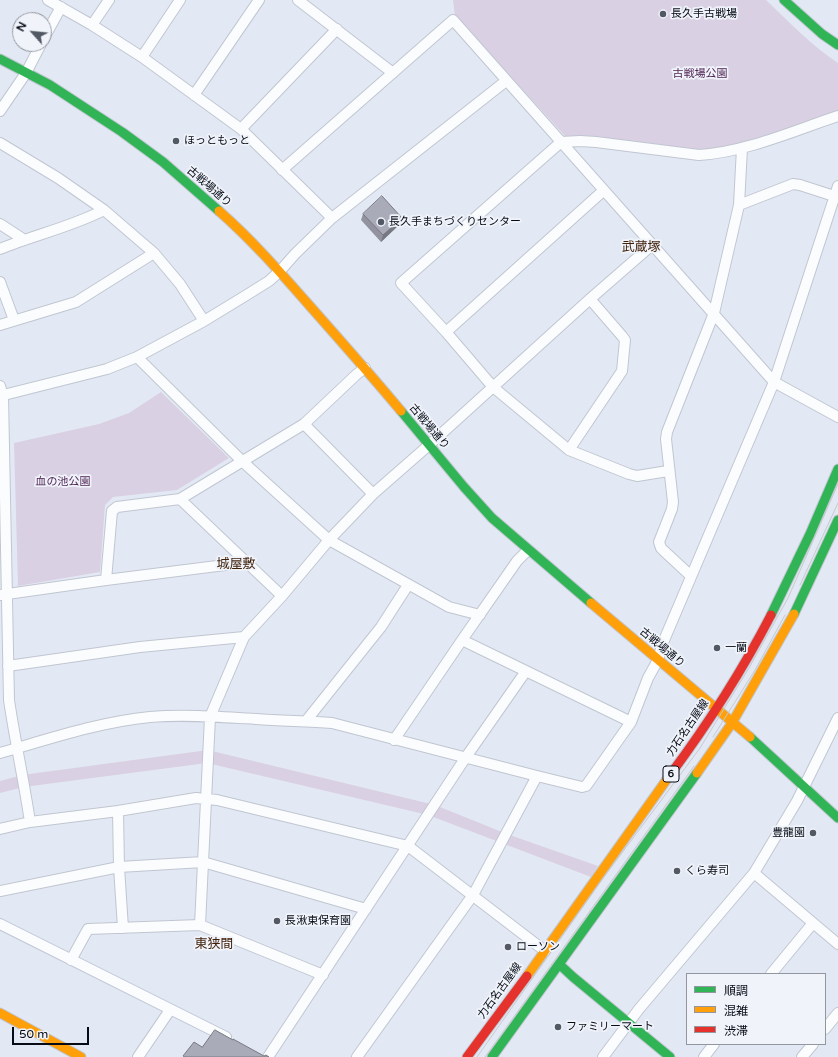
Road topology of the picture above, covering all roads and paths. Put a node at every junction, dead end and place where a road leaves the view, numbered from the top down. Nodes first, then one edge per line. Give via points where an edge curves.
1 (48, 0) edge
2 (109, 0) edge
3 (180, 0) edge
4 (259, 0) edge
5 (298, 0) edge
6 (784, 0) edge
7 (61, 7) junction
8 (52, 23) edge
9 (92, 26) junction
10 (337, 30) junction
11 (838, 45) edge
12 (37, 52) edge
13 (142, 57) junction
14 (0, 59) edge
15 (26, 73) junction
16 (393, 73) junction
17 (506, 81) junction
18 (194, 95) junction
19 (0, 111) edge
20 (838, 116) edge
21 (241, 129) junction
22 (560, 142) junction
23 (0, 143) edge
24 (742, 148) junction
25 (282, 170) junction
26 (838, 186) edge
27 (603, 191) junction
28 (834, 196) junction
29 (739, 205) junction
30 (104, 210) junction
31 (332, 218) junction
32 (0, 224) edge
33 (23, 239) junction
34 (652, 245) junction
35 (0, 249) edge
36 (154, 253) junction
37 (280, 271) junction
38 (0, 282) edge
39 (590, 299) junction
40 (714, 313) junction
41 (14, 320) junction
42 (204, 321) junction
43 (0, 325) edge
44 (446, 332) junction
45 (137, 357) junction
46 (365, 368) junction
47 (774, 382) junction
48 (493, 387) junction
49 (1, 393) edge
50 (838, 417) edge
51 (304, 424) junction
52 (429, 445) junction
53 (569, 450) junction
54 (242, 462) junction
55 (838, 469) edge
56 (668, 471) junction
57 (373, 494) junction
58 (180, 499) junction
59 (838, 520) edge
60 (329, 540) junction
61 (3, 544) edge
62 (528, 550) junction
63 (247, 564) junction
64 (691, 576) junction
65 (106, 580) junction
66 (408, 585) junction
67 (4, 594) edge
68 (282, 596) junction
69 (480, 615) junction
70 (244, 637) junction
71 (462, 640) junction
72 (658, 660) junction
73 (8, 666) junction
74 (526, 671) junction
75 (716, 709) junction
76 (210, 717) junction
77 (838, 720) edge
78 (306, 721) junction
79 (631, 722) junction
80 (732, 723) junction
81 (394, 740) junction
82 (16, 748) junction
83 (0, 753) edge
84 (466, 757) junction
85 (537, 776) junction
86 (804, 787) junction
87 (206, 799) junction
88 (118, 811) junction
89 (838, 818) edge
90 (30, 822) junction
91 (0, 829) edge
92 (408, 846) junction
93 (203, 862) junction
94 (119, 867) junction
95 (754, 873) junction
96 (0, 891) edge
97 (473, 895) junction
98 (366, 909) junction
99 (813, 923) junction
100 (0, 924) edge
101 (200, 925) junction
102 (123, 928) junction
103 (838, 944) edge
104 (545, 951) junction
105 (71, 960) junction
106 (558, 964) junction
107 (772, 973) edge
108 (323, 975) junction
109 (170, 1010) junction
110 (0, 1013) edge
111 (838, 1013) edge
112 (628, 1024) junction
113 (826, 1028) edge
114 (238, 1043) edge
115 (713, 1045) edge
116 (812, 1045) edge
117 (264, 1056) edge
118 (81, 1057) edge
119 (138, 1057) edge
120 (357, 1057) edge
121 (467, 1057) edge
122 (492, 1057) edge
123 (604, 1057) edge
124 (670, 1057) edge
125 (704, 1057) edge
126 (802, 1057) edge

1 - 7 street
2 - 9 street
3 - 13 street
4 - 18 street
5 - 10 street
6 - 11 street
7 - 8 street
7 - 9 street
9 - 13 street
10 - 16 street
10 - 21 street
12 - 15 street
13 - 18 street
14 - 15 street, 古戦場通り
15 - 19 street
15 - 37 street, 古戦場通り via 50,85 163,162 245,234
16 - 17 street via 452,20
16 - 25 street
17 - 22 street
17 - 31 street
18 - 21 street
20 - 24 street
21 - 25 street
22 - 24 street via 596,142 699,155
22 - 27 street
22 - 44 street via 400,283
23 - 30 street
24 - 29 street
25 - 31 street
26 - 28 street
27 - 34 street
27 - 44 street
28 - 29 street via 794,184
28 - 47 street
29 - 40 street
30 - 33 street via 91,217
30 - 36 street
31 - 37 street
32 - 33 street
33 - 35 street
34 - 39 street
34 - 40 street
36 - 41 street via 76,302
36 - 42 street via 180,284
37 - 42 street via 269,281
37 - 46 street, 古戦場通り
38 - 41 street
39 - 48 street
39 - 53 street via 625,340 622,371
40 - 47 street
40 - 56 street via 667,432
41 - 43 street
42 - 45 street
44 - 48 street
45 - 49 street via 107,369
45 - 54 street
46 - 51 street
46 - 52 street, 古戦場通り
47 - 50 street
47 - 64 street
48 - 52 street
48 - 53 street
49 - 61 street
51 - 54 street
51 - 57 street
52 - 57 street
52 - 62 street, 古戦場通り via 492,518
53 - 56 street via 637,476
54 - 58 street
54 - 60 street
55 - 75 street, 力石名古屋線 / 6 via 780,599
56 - 64 street via 673,502 659,542 660,548
57 - 60 street
58 - 63 street
58 - 65 street via 117,507 112,511
59 - 80 street, 6 via 799,605
60 - 66 street
60 - 68 street
61 - 67 street
62 - 69 street via 517,561
62 - 72 street, 古戦場通り
63 - 65 street
63 - 68 street
64 - 72 street
65 - 67 street
66 - 69 street via 449,607
66 - 78 street via 381,627
67 - 73 street
68 - 70 street
69 - 71 street
70 - 73 street via 140,647
70 - 76 street
71 - 74 street
71 - 81 street
72 - 75 street, 古戦場通り
72 - 79 street
73 - 82 street via 9,700
74 - 79 street
74 - 84 street
75 - 80 street, 古戦場通り
75 - 104 street, 力石名古屋線 / 6
76 - 78 street
76 - 82 street via 151,717 113,722
76 - 87 street
77 - 86 street
78 - 81 street via 332,723
79 - 85 street via 586,786
80 - 86 street, 古戦場通り
80 - 106 street, 6
81 - 84 street
82 - 83 street
82 - 90 street
84 - 85 street
84 - 92 street
85 - 97 street
86 - 89 street, 古戦場通り
86 - 95 street
87 - 88 street via 196,798
87 - 92 street
87 - 93 street
88 - 90 street
88 - 94 street
90 - 91 street
92 - 97 street
92 - 98 street
93 - 94 street
93 - 98 street
93 - 101 street
94 - 96 street
94 - 102 street
95 - 99 street
95 - 112 street
97 - 104 street
97 - 120 street
98 - 108 street
99 - 103 street
99 - 107 street
100 - 105 street
101 - 102 street
101 - 108 street
102 - 105 street via 88,929
104 - 121 street, 力石名古屋線 / 6
105 - 109 street
106 - 112 street
106 - 122 street, 6
108 - 117 street
109 - 114 street
109 - 119 street
110 - 118 street
111 - 113 street
112 - 123 street
112 - 124 street
115 - 125 street
116 - 126 street

